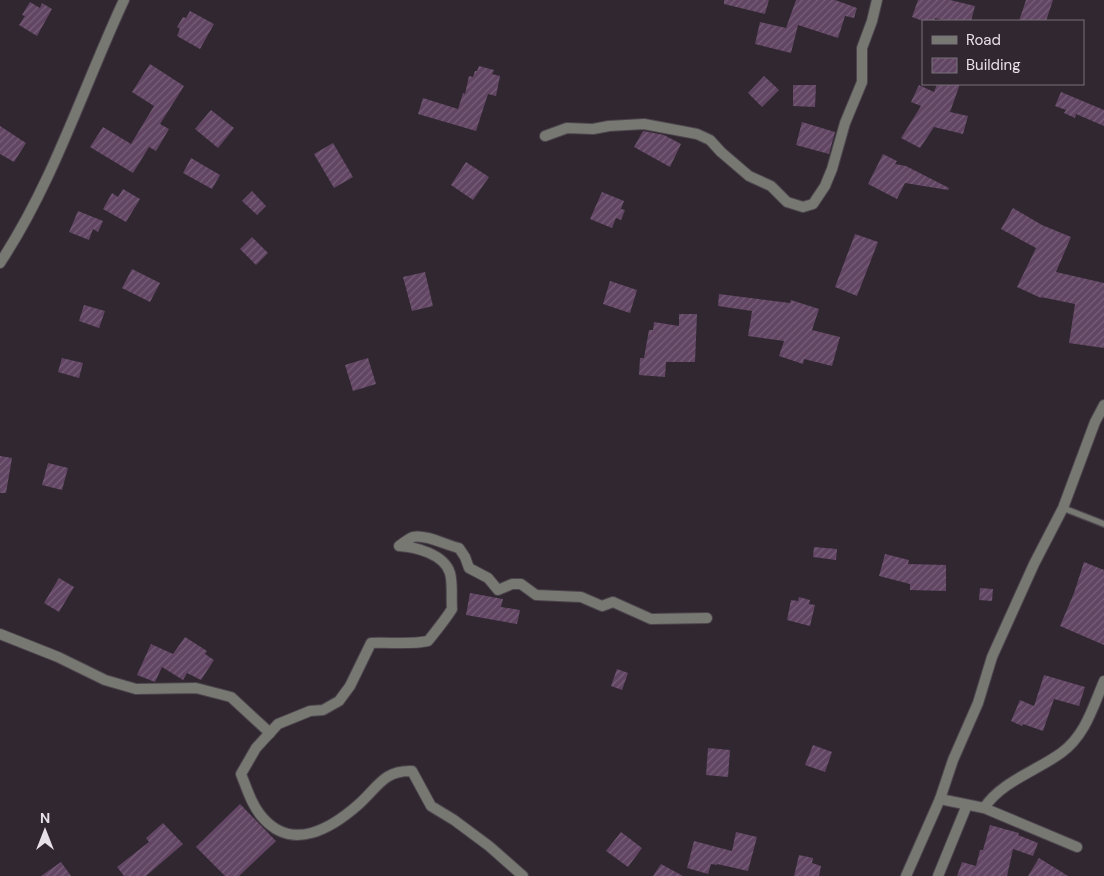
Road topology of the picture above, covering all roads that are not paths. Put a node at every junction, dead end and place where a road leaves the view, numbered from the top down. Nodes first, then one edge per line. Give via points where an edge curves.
1 (124, 0) edge
2 (878, 0) edge
3 (545, 136) dead end
4 (0, 263) edge
5 (1104, 405) edge
6 (1063, 508) junction
7 (1104, 524) edge
8 (707, 618) dead end
9 (0, 634) edge
10 (1104, 681) edge
11 (270, 733) junction
12 (940, 799) junction
13 (967, 805) junction
14 (984, 808) junction
15 (1077, 847) dead end
16 (523, 876) edge
17 (906, 876) edge
18 (938, 876) edge

1 - 4 street via 54,165
2 - 3 street via 862,48 862,82 828,178 808,206 787,202 771,186 749,176 710,140 697,134 644,124 567,128
5 - 6 street
6 - 7 lane
6 - 12 street via 1007,620
8 - 11 street via 651,619 613,602 602,606 581,597 536,595 521,584 498,590 488,578 469,568 459,548 432,538 413,537 399,546 434,555 444,564 450,573 452,610 428,641 414,644 371,643 339,701 323,710 310,711 278,724
9 - 11 street via 105,680 136,689 196,688 231,697
10 - 14 street via 1085,727 1063,752 998,792
11 - 16 street via 256,748 241,774 251,800 263,818 278,830 297,836 320,831 359,805 387,776 399,770 412,771 431,806 489,846
12 - 13 street
12 - 17 street
13 - 14 street
13 - 18 street
14 - 15 street

